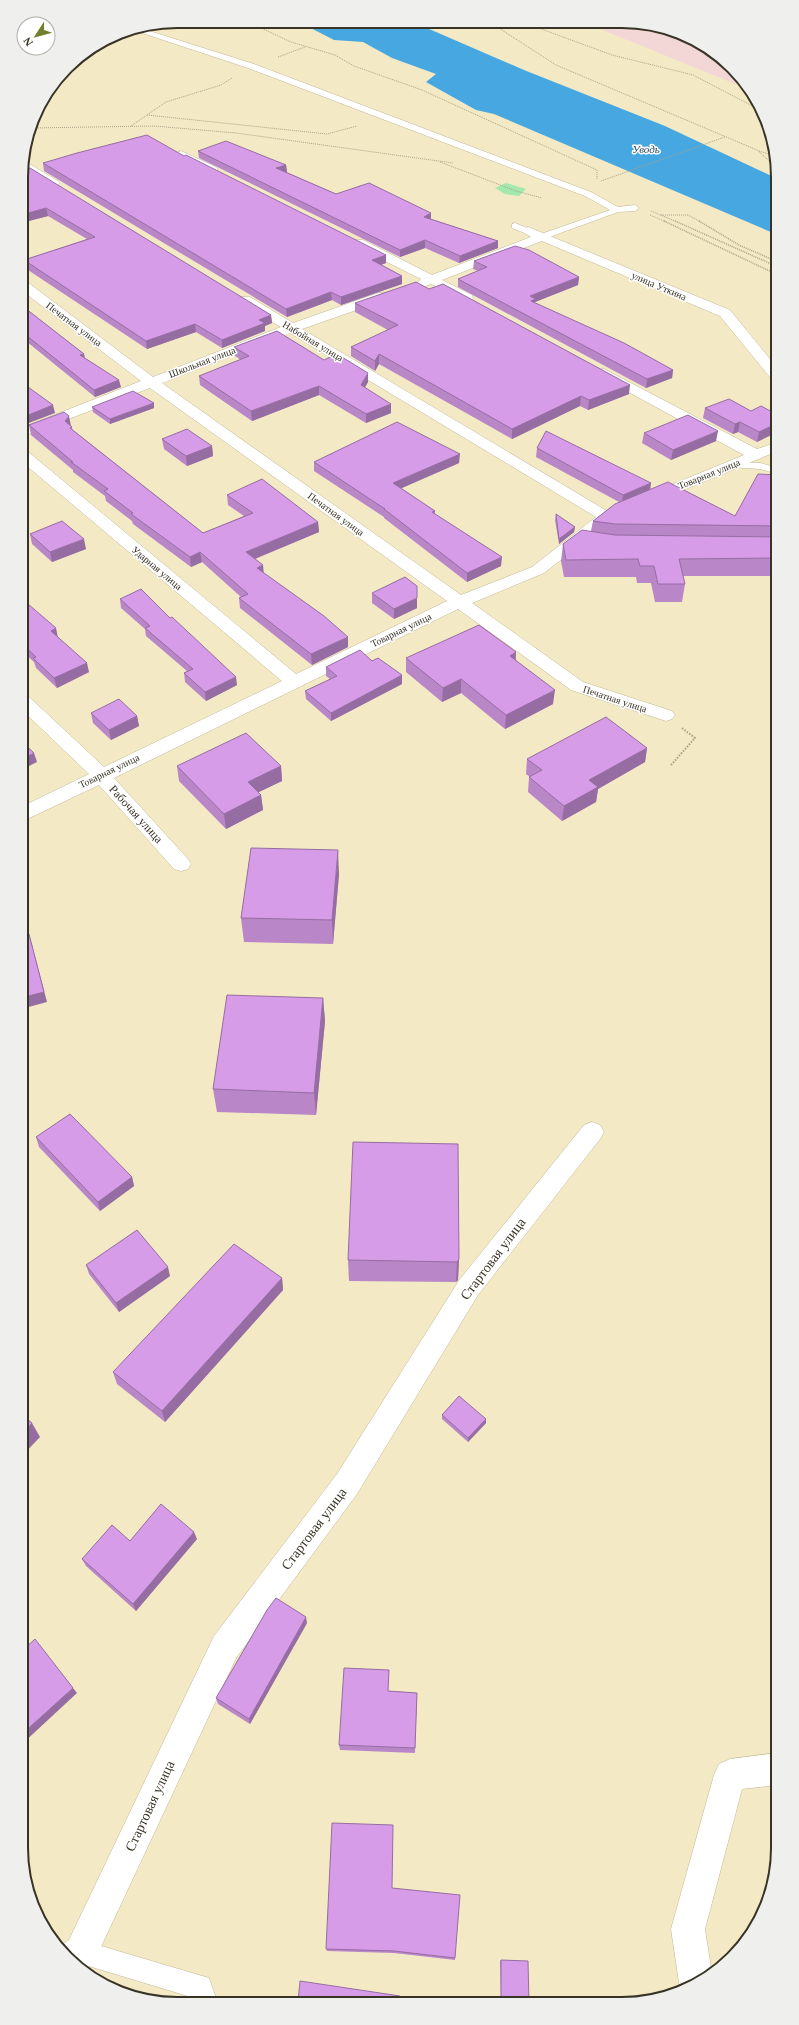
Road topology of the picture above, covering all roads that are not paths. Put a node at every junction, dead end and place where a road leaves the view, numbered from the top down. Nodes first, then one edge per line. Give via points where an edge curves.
1 (144, 32) edge
2 (181, 154) edge
3 (28, 167) edge
4 (223, 174) edge
5 (62, 188) edge
6 (635, 208) road end
7 (617, 210) junction
8 (521, 229) dead end
9 (348, 237) edge
10 (541, 237) junction
11 (432, 280) junction
12 (410, 287) edge
13 (28, 289) edge
14 (395, 292) edge
15 (236, 294) edge
16 (480, 306) edge
17 (291, 328) junction
18 (591, 365) edge
19 (771, 369) edge
20 (151, 382) junction
21 (28, 430) edge
22 (771, 449) edge
23 (756, 455) junction
24 (28, 459) edge
25 (732, 465) junction
26 (771, 468) edge
27 (606, 517) junction
28 (573, 542) junction
29 (593, 545) edge
30 (459, 602) junction
31 (294, 682) junction
32 (28, 706) edge
33 (666, 715) road end
34 (101, 775) junction
35 (28, 812) edge
36 (181, 864) dead end
37 (592, 1132) dead end
38 (771, 1770) edge
39 (75, 1956) edge
40 (695, 1978) edge
41 (203, 1997) edge

1 - 7 lane via 259,69 388,117 588,194
2 - 4 street
3 - 5 street
6 - 7 lane
7 - 10 lane
8 - 10 street, улица Уткина
9 - 11 street
10 - 11 street
10 - 19 street, улица Уткина via 725,313
11 - 12 street
11 - 16 street
13 - 20 street, Печатная улица
14 - 17 street, Школьная улица
15 - 17 street, Набойная улица
17 - 20 street, Школьная улица
17 - 27 street, Набойная улица
18 - 23 street
20 - 21 street, Школьная улица
20 - 30 street, Печатная улица
22 - 23 street, Товарная улица
23 - 25 street, Товарная улица
24 - 31 street, Ударная улица
25 - 26 lane
25 - 27 street, Товарная улица
27 - 28 street, Товарная улица
28 - 29 lane
28 - 30 street, Товарная улица via 538,570
30 - 31 street, Товарная улица
30 - 33 street, Печатная улица via 577,686
31 - 34 street, Товарная улица
32 - 34 street, Рабочая улица
34 - 35 street, Товарная улица
34 - 36 street, Рабочая улица
37 - 39 street, Стартовая улица via 469,1287 347,1484 225,1647
38 - 40 street via 730,1776 688,1929
39 - 41 lane via 200,1988

